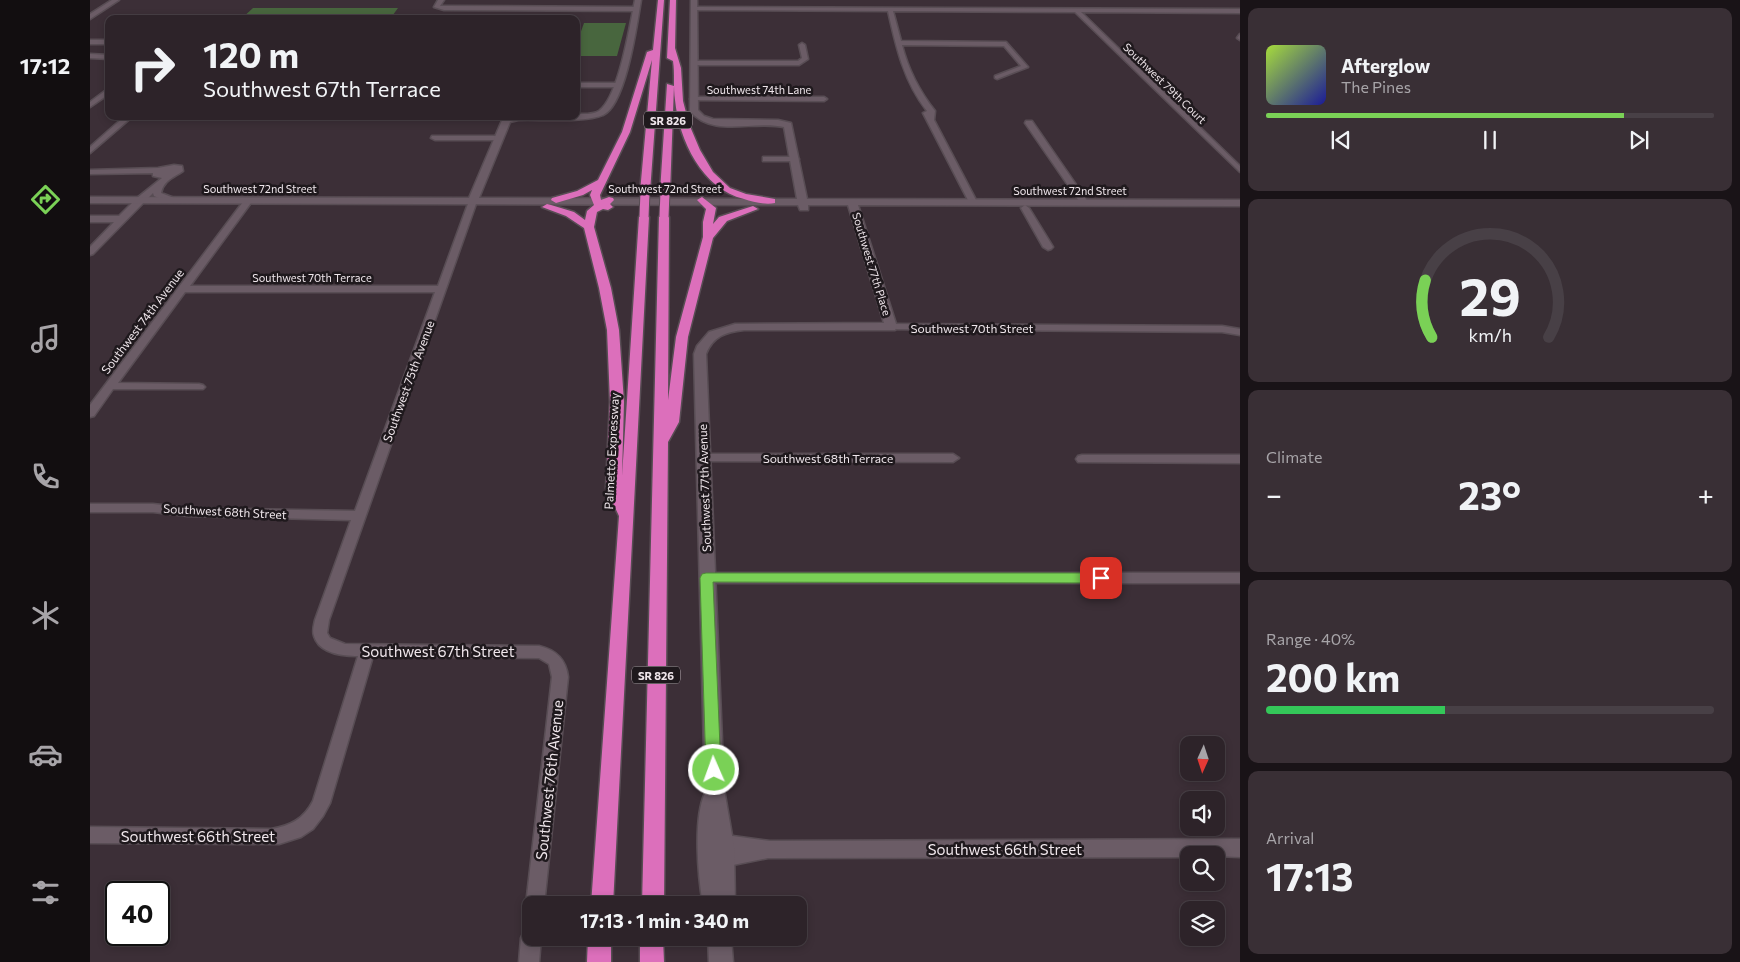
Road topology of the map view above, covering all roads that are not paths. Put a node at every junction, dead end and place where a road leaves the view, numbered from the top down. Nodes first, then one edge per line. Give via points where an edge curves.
1 (116, 0) edge
2 (441, 0) edge
3 (514, 0) edge
4 (661, 0) edge
5 (674, 0) edge
6 (694, 0) edge
7 (974, 0) edge
8 (637, 4) edge
9 (510, 8) junction
10 (540, 8) junction
11 (694, 9) junction
12 (890, 10) junction
13 (981, 10) junction
14 (1076, 10) junction
15 (1240, 11) edge
16 (537, 15) edge
17 (90, 17) edge
18 (90, 42) edge
19 (105, 42) edge
20 (898, 43) junction
21 (802, 45) dead end
22 (672, 49) junction
23 (657, 50) junction
24 (90, 56) edge
25 (105, 57) edge
26 (694, 62) junction
27 (997, 77) dead end
28 (580, 85) edge
29 (619, 85) junction
30 (105, 93) edge
31 (694, 99) junction
32 (824, 100) dead end
33 (90, 105) edge
34 (580, 117) edge
35 (125, 120) edge
36 (508, 120) edge
37 (1029, 123) dead end
38 (435, 138) dead end
39 (498, 138) junction
40 (90, 151) edge
41 (766, 159) dead end
42 (795, 159) junction
43 (1240, 170) edge
44 (90, 172) edge
45 (158, 177) junction
46 (600, 182) junction
47 (719, 184) junction
48 (90, 200) edge
49 (171, 200) junction
50 (556, 200) junction
51 (771, 201) junction
52 (1084, 202) junction
53 (137, 203) junction
54 (247, 203) junction
55 (1240, 203) edge
56 (472, 204) junction
57 (602, 204) junction
58 (709, 205) junction
59 (804, 205) junction
60 (853, 205) junction
61 (974, 205) junction
62 (90, 206) edge
63 (547, 207) junction
64 (753, 208) junction
65 (1025, 208) junction
66 (1240, 209) edge
67 (90, 219) edge
68 (122, 219) junction
69 (589, 227) junction
70 (708, 237) junction
71 (1048, 248) dead end
72 (90, 252) edge
73 (183, 289) junction
74 (440, 290) junction
75 (891, 327) junction
76 (1240, 332) edge
77 (707, 338) joint
78 (110, 386) junction
79 (199, 386) dead end
80 (90, 413) edge
81 (659, 445) junction
82 (703, 458) junction
83 (952, 458) dead end
84 (1082, 459) dead end
85 (1240, 459) edge
86 (90, 508) edge
87 (359, 516) junction
88 (627, 517) junction
89 (706, 578) junction
90 (1240, 578) edge
91 (325, 642) joint
92 (368, 651) junction
93 (552, 657) joint
94 (90, 836) edge
95 (1240, 848) edge
96 (717, 851) junction
97 (536, 896) edge
98 (603, 896) edge
99 (653, 896) edge
100 (714, 896) edge
101 (723, 896) edge
102 (531, 946) edge
103 (600, 946) edge
104 (652, 946) edge
105 (720, 946) edge
106 (529, 962) edge
107 (599, 962) edge
108 (652, 962) edge
109 (721, 962) edge

1 - 17 street
2 - 9 street via 437,6 445,10
3 - 9 street
4 - 23 highway, Palmetto Expressway / SR 826
5 - 22 highway, SR 826
6 - 11 street
7 - 13 street
8 - 10 street
8 - 29 street
9 - 10 street
10 - 16 street
11 - 12 street
11 - 26 street
12 - 13 street
12 - 20 street
13 - 14 street
14 - 15 street
14 - 43 street, Southwest 79th Court
18 - 19 street
20 - 27 street via 1006,44 1025,67
20 - 61 street via 922,100 921,105
21 - 26 street via 806,58 792,63
22 - 47 highway via 677,58 683,120 701,161
22 - 81 highway, SR 826, bridge
23 - 46 highway via 651,52 626,132
23 - 88 highway, Palmetto Expressway / SR 826, bridge via 645,192
24 - 25 street
26 - 31 street
28 - 29 street
29 - 34 street, Southwest 75th Avenue via 607,108 597,115
30 - 33 street
31 - 32 street, Southwest 74th Lane
31 - 42 street via 696,114 712,122 785,124 789,127
35 - 40 street
36 - 39 street, Southwest 75th Avenue
37 - 52 street
38 - 39 street
39 - 56 street, Southwest 75th Avenue
41 - 42 street
42 - 59 street
44 - 45 street
45 - 45 street via 170,176 180,169 174,167
45 - 49 street via 157,194
45 - 53 street
46 - 50 highway via 580,194
46 - 57 highway
47 - 51 highway via 741,196
47 - 58 highway via 722,195
48 - 53 street, Southwest 72nd Street
49 - 53 street, Southwest 72nd Street
49 - 54 street, Southwest 72nd Street
50 - 56 street, Southwest 72nd Street
50 - 57 street, Southwest 72nd Street
51 - 58 street, Southwest 72nd Street
51 - 59 street, Southwest 72nd Street
52 - 55 street, Southwest 72nd Street
52 - 61 street, Southwest 72nd Street
53 - 54 street, Southwest 72nd Street
53 - 62 street, Southwest 72nd Street
53 - 68 street
54 - 56 street, Southwest 72nd Street
54 - 73 street, Southwest 74th Avenue
56 - 63 street, Southwest 72nd Street
56 - 74 street, Southwest 75th Avenue
57 - 58 street, Southwest 72nd Street
57 - 63 street, Southwest 72nd Street
57 - 69 highway via 590,214
58 - 64 street, Southwest 72nd Street
58 - 70 highway
59 - 60 street, Southwest 72nd Street
59 - 64 street, Southwest 72nd Street
60 - 61 street, Southwest 72nd Street
60 - 75 street, Southwest 77th Place
61 - 65 street, Southwest 72nd Street
63 - 69 highway via 570,214
64 - 70 highway via 723,219
65 - 66 street, Southwest 72nd Street
65 - 71 street
67 - 68 street
68 - 72 street
69 - 88 highway via 613,330 617,402 614,488
70 - 81 highway via 682,337 672,422
73 - 74 street, Southwest 70th Terrace
73 - 78 street, Southwest 74th Avenue
74 - 87 street, Southwest 75th Avenue
75 - 76 street, Southwest 70th Street via 1222,329
75 - 77 street, Southwest 70th Street via 745,326 723,329
77 - 82 street, Southwest 77th Avenue via 700,357
78 - 79 street, Southwest 74th Avenue
78 - 80 street
81 - 99 highway, SR 826
82 - 83 street, Southwest 68th Terrace
82 - 89 street, Southwest 77th Avenue
84 - 85 street
86 - 87 street, Southwest 68th Street
87 - 91 street, Southwest 75th Avenue via 321,623 320,634
88 - 98 highway, Palmetto Expressway / SR 826
89 - 90 street
89 - 96 street, Southwest 77th Avenue via 714,789 709,825
91 - 92 street, Southwest 67th Street via 340,649
92 - 93 street, Southwest 67th Street via 540,652
92 - 94 street, Southwest 66th Street via 321,803 304,826 294,832 271,837
93 - 97 street, Southwest 76th Avenue via 558,665 560,677
95 - 96 street, Southwest 66th Street
96 - 100 street, Southwest 77th Avenue
96 - 101 street, Southwest 77th Avenue
102 - 106 street
103 - 107 highway
104 - 108 highway
105 - 109 street

